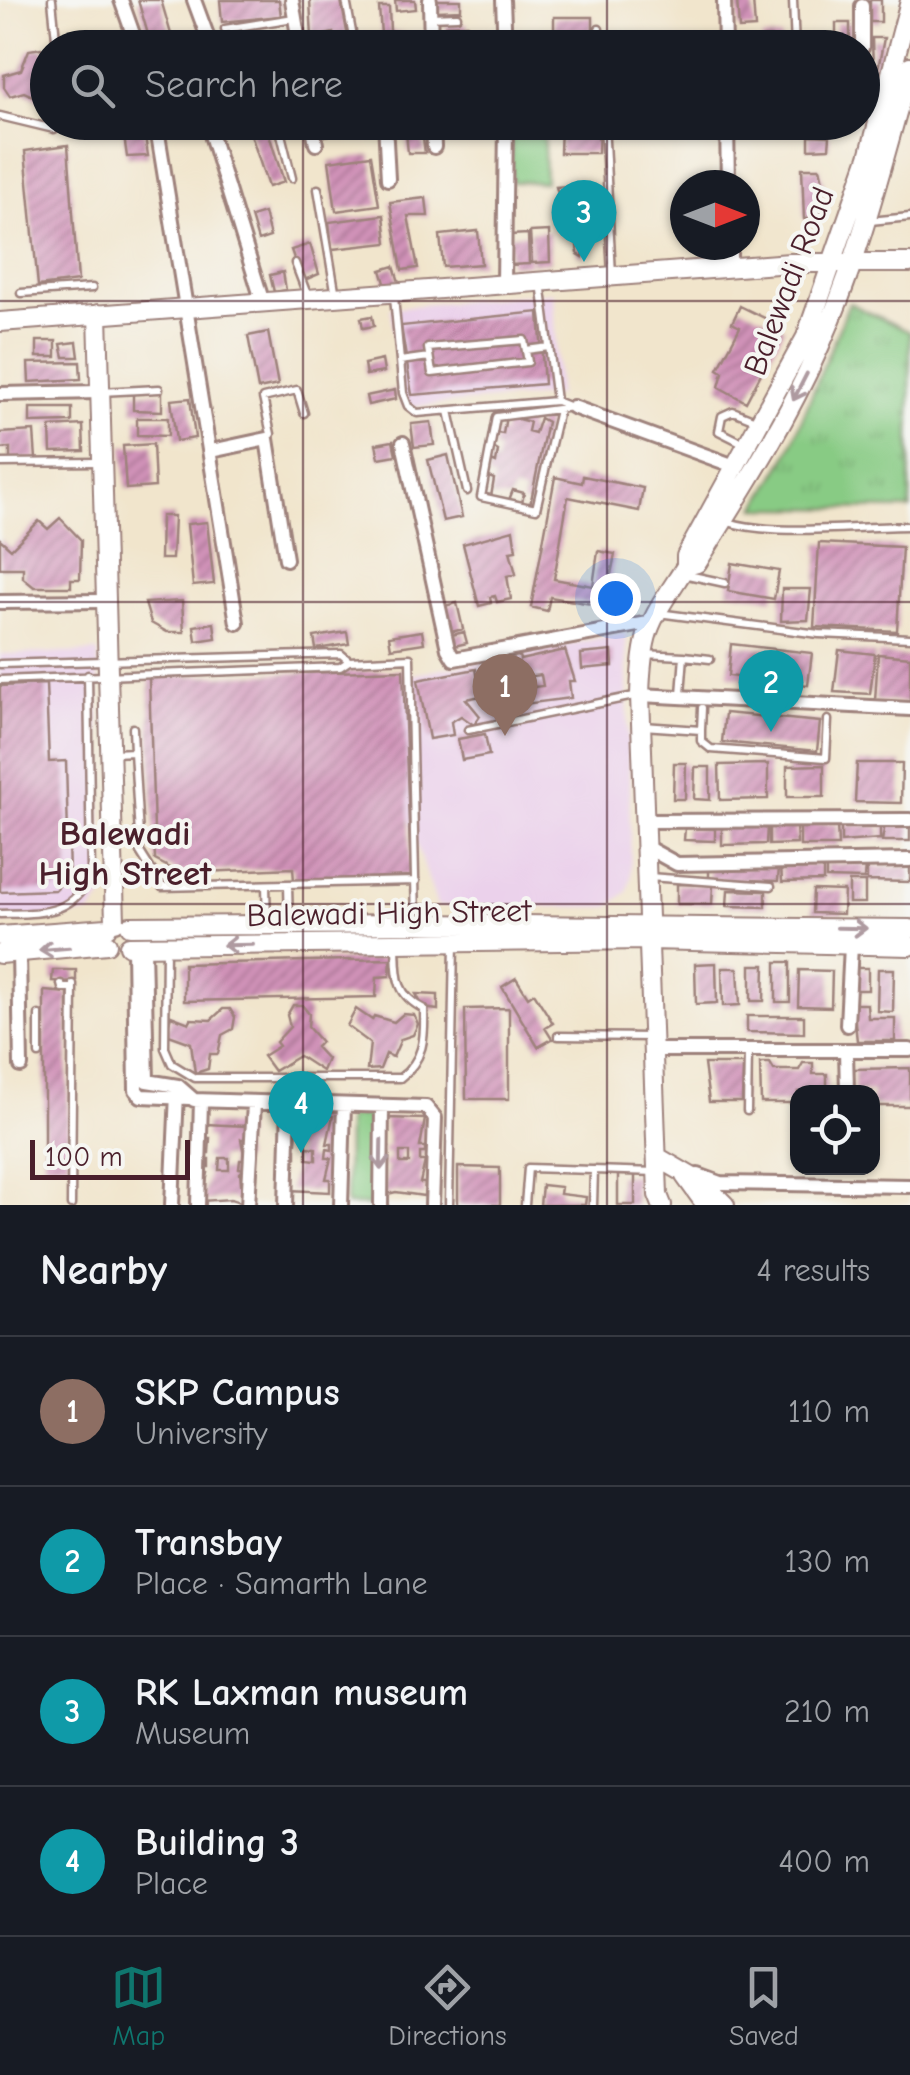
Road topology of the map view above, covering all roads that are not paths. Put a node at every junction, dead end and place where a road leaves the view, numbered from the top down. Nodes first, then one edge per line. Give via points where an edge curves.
1 (52, 0) edge
2 (120, 0) edge
3 (194, 0) edge
4 (292, 0) edge
5 (346, 0) edge
6 (430, 0) edge
7 (504, 0) edge
8 (724, 0) edge
9 (793, 0) edge
10 (910, 1) edge
11 (862, 6) dead end
12 (458, 16) dead end
13 (430, 17) junction
14 (295, 18) junction
15 (226, 29) dead end
16 (55, 30) edge
17 (131, 30) edge
18 (205, 30) edge
19 (297, 30) edge
20 (351, 30) edge
21 (431, 30) edge
22 (504, 30) edge
23 (725, 30) edge
24 (794, 30) edge
25 (862, 30) edge
26 (910, 66) edge
27 (0, 116) edge
28 (881, 116) joint
29 (880, 120) edge
30 (30, 123) edge
31 (159, 140) edge
32 (213, 140) edge
33 (282, 140) edge
34 (386, 140) edge
35 (434, 140) edge
36 (506, 140) edge
37 (605, 140) edge
38 (727, 140) edge
39 (875, 140) edge
40 (434, 148) dead end
41 (728, 170) edge
42 (292, 178) dead end
43 (388, 178) dead end
44 (318, 189) dead end
45 (910, 217) edge
46 (864, 221) junction
47 (730, 260) edge
48 (295, 263) dead end
49 (910, 263) edge
50 (842, 264) junction
51 (730, 267) junction
52 (612, 276) junction
53 (541, 281) junction
54 (504, 284) junction
55 (92, 288) dead end
56 (394, 291) junction
57 (22, 293) dead end
58 (336, 296) junction
59 (308, 298) junction
60 (262, 303) junction
61 (189, 310) junction
62 (91, 312) junction
63 (0, 322) edge
64 (549, 348) junction
65 (526, 350) junction
66 (429, 357) junction
67 (400, 361) junction
68 (159, 389) dead end
69 (100, 392) junction
70 (0, 394) edge
71 (563, 406) junction
72 (449, 410) junction
73 (304, 413) dead end
74 (762, 423) junction
75 (266, 439) junction
76 (403, 443) dead end
77 (749, 446) junction
78 (211, 451) junction
79 (104, 462) junction
80 (0, 463) edge
81 (737, 466) junction
82 (467, 491) dead end
83 (724, 520) junction
84 (910, 526) edge
85 (286, 559) dead end
86 (684, 570) junction
87 (725, 584) dead end
88 (102, 600) junction
89 (0, 602) edge
90 (652, 618) junction
91 (238, 623) dead end
92 (910, 638) edge
93 (641, 654) junction
94 (684, 656) junction
95 (710, 659) dead end
96 (349, 661) junction
97 (0, 664) edge
98 (109, 669) junction
99 (0, 680) edge
100 (680, 694) junction
101 (640, 695) junction
102 (702, 708) dead end
103 (910, 709) edge
104 (828, 720) dead end
105 (641, 726) junction
106 (133, 728) dead end
107 (468, 730) dead end
108 (701, 730) junction
109 (134, 752) junction
110 (108, 753) junction
111 (910, 820) edge
112 (648, 821) junction
113 (646, 847) junction
114 (910, 860) edge
115 (648, 876) junction
116 (416, 881) junction
117 (288, 885) junction
118 (266, 886) junction
119 (770, 886) dead end
120 (114, 897) junction
121 (0, 914) edge
122 (416, 924) junction
123 (267, 926) junction
124 (289, 926) junction
125 (158, 927) junction
126 (910, 929) edge
127 (66, 930) junction
128 (115, 930) junction
129 (650, 933) junction
130 (0, 936) edge
131 (396, 942) junction
132 (454, 942) junction
133 (850, 945) junction
134 (166, 946) junction
135 (910, 946) edge
136 (136, 947) junction
137 (10, 953) edge
138 (61, 984) dead end
139 (39, 1014) dead end
140 (848, 1025) dead end
141 (558, 1036) dead end
142 (654, 1043) junction
143 (748, 1050) junction
144 (846, 1050) junction
145 (910, 1050) edge
146 (39, 1054) dead end
147 (21, 1066) dead end
148 (147, 1082) junction
149 (847, 1085) edge
150 (139, 1094) junction
151 (186, 1096) junction
152 (254, 1104) junction
153 (289, 1104) junction
154 (344, 1106) junction
155 (382, 1106) junction
156 (747, 1110) dead end
157 (658, 1165) junction
158 (594, 1170) junction
159 (685, 1176) junction
160 (910, 1186) edge
161 (656, 1202) edge
162 (71, 1205) edge
163 (172, 1205) edge
164 (198, 1205) edge
165 (248, 1205) edge
166 (286, 1205) edge
167 (341, 1205) edge
168 (380, 1205) edge
169 (432, 1205) edge
170 (449, 1205) edge
171 (525, 1205) edge
172 (593, 1205) edge
173 (706, 1205) edge
174 (725, 1205) edge

1 - 16 lane
2 - 17 street
3 - 18 street
4 - 14 street
5 - 20 lane
6 - 13 street
7 - 22 street
8 - 23 street
9 - 24 lane
10 - 28 street, Balewadi Road
11 - 25 street
12 - 13 lane
13 - 21 street
14 - 15 lane
14 - 19 street
26 - 46 street, Balewadi Road
27 - 30 lane
28 - 29 street, Balewadi Road
31 - 61 street
32 - 60 street
33 - 42 lane
34 - 43 street
35 - 40 street
36 - 54 street
37 - 52 lane
38 - 41 street
39 - 50 street, Balewadi Road
44 - 58 lane
45 - 46 lane
46 - 50 street, Balewadi Road
47 - 51 street
48 - 59 lane
49 - 50 street
50 - 51 street
50 - 74 street, Balewadi Road
50 -> 83 street, Balewadi Road via 798,393
51 - 52 street
52 - 53 street
53 - 54 street
53 - 64 lane
54 - 56 street
55 - 57 lane
56 - 58 street
56 - 67 lane
58 - 59 street
59 - 60 street
60 - 61 street
61 - 62 street
61 - 78 street
62 - 63 street via 27,314
62 - 69 street
64 - 65 lane
64 - 71 lane
65 - 66 lane via 524,340 428,348
65 - 66 lane via 528,362 432,373
66 - 67 lane
67 - 72 lane via 408,406 417,412
68 - 69 lane
69 - 70 street
69 - 79 street
71 - 71 lane via 496,417 481,497 536,509
71 - 72 lane
71 - 81 street
72 - 82 lane
73 - 75 lane via 298,390 262,398 271,434
74 - 77 street, Balewadi Road
74 - 77 lane via 733,411 722,416 720,431
75 - 78 street
75 - 85 street
76 - 90 street via 454,659
77 - 81 street, Balewadi Road
78 - 91 street
79 - 80 lane
79 - 88 street
81 - 86 street, Balewadi Road
83 - 84 lane via 774,532
83 - 86 street, Balewadi Road via 697,563
86 - 87 lane
86 - 90 street, Balewadi Road
88 - 89 street
88 - 98 street
90 - 92 lane
90 - 93 street, Balewadi Road
93 - 94 lane
93 - 101 street, Balewadi Road
94 - 95 lane
94 - 100 lane
96 - 98 lane via 340,667
96 - 98 lane via 342,654
96 - 116 lane via 410,658
97 - 98 lane
98 - 99 lane
98 - 110 street
98 - 121 lane via 90,873 66,907
100 - 101 street
100 - 103 street
101 - 105 street, Balewadi Road
101 - 107 lane
102 - 108 lane
104 - 108 lane via 826,758 711,749 701,741
105 - 108 lane
105 - 112 street, Balewadi Road
106 - 109 lane
109 - 110 lane
109 - 118 lane via 140,852 162,887
110 - 120 street
111 - 112 street
112 - 113 street, Balewadi Road
113 - 114 street via 678,864
113 - 115 street, Balewadi Road
115 - 119 lane
115 - 129 street, Balewadi Road
116 - 117 lane
116 - 122 lane
117 - 118 lane
117 - 124 lane
118 - 123 lane
120 - 125 street
120 - 127 street via 93,922
120 - 128 street
122 - 124 street, Balewadi High Street
122 - 129 street, Balewadi High Street
123 - 124 street, Balewadi High Street
123 - 125 street, Balewadi High Street
125 - 128 street, Balewadi High Street
129 -> 126 street
127 - 128 street, Balewadi High Street
127 - 130 street, Balewadi High Street
128 - 136 street
128 -> 137 street, Balewadi High Street
129 - 132 street, Balewadi High Street
129 - 133 street
129 - 142 street, Balewadi Road
131 - 132 street, Balewadi High Street
131 -> 134 street, Balewadi High Street
131 - 134 lane via 398,987 424,1009 425,1030 418,1062 400,1078 195,1078 172,1064 165,1048
132 - 170 lane
133 - 135 street
133 - 140 street
134 - 136 street, Balewadi High Street
136 - 148 street
136 - 150 street
137 - 147 street
138 - 162 lane via 73,986
139 - 146 lane
141 - 142 lane
142 - 143 street
142 - 157 street, Balewadi Road
143 - 144 street
143 - 156 lane
144 - 145 street
144 - 149 street
148 - 150 street
148 - 151 street
150 - 151 street
151 - 152 street
151 - 163 street
151 - 164 street
152 - 153 street
152 - 165 street
153 - 154 street
153 - 166 street
154 - 155 street
154 - 167 street
155 -> 168 street
155 - 169 street via 433,1110
157 - 158 lane
157 - 159 street
157 - 160 street via 720,1183
157 - 161 street, Balewadi Road
158 - 171 lane via 528,1168
158 - 172 lane
159 - 173 street
159 - 174 street

